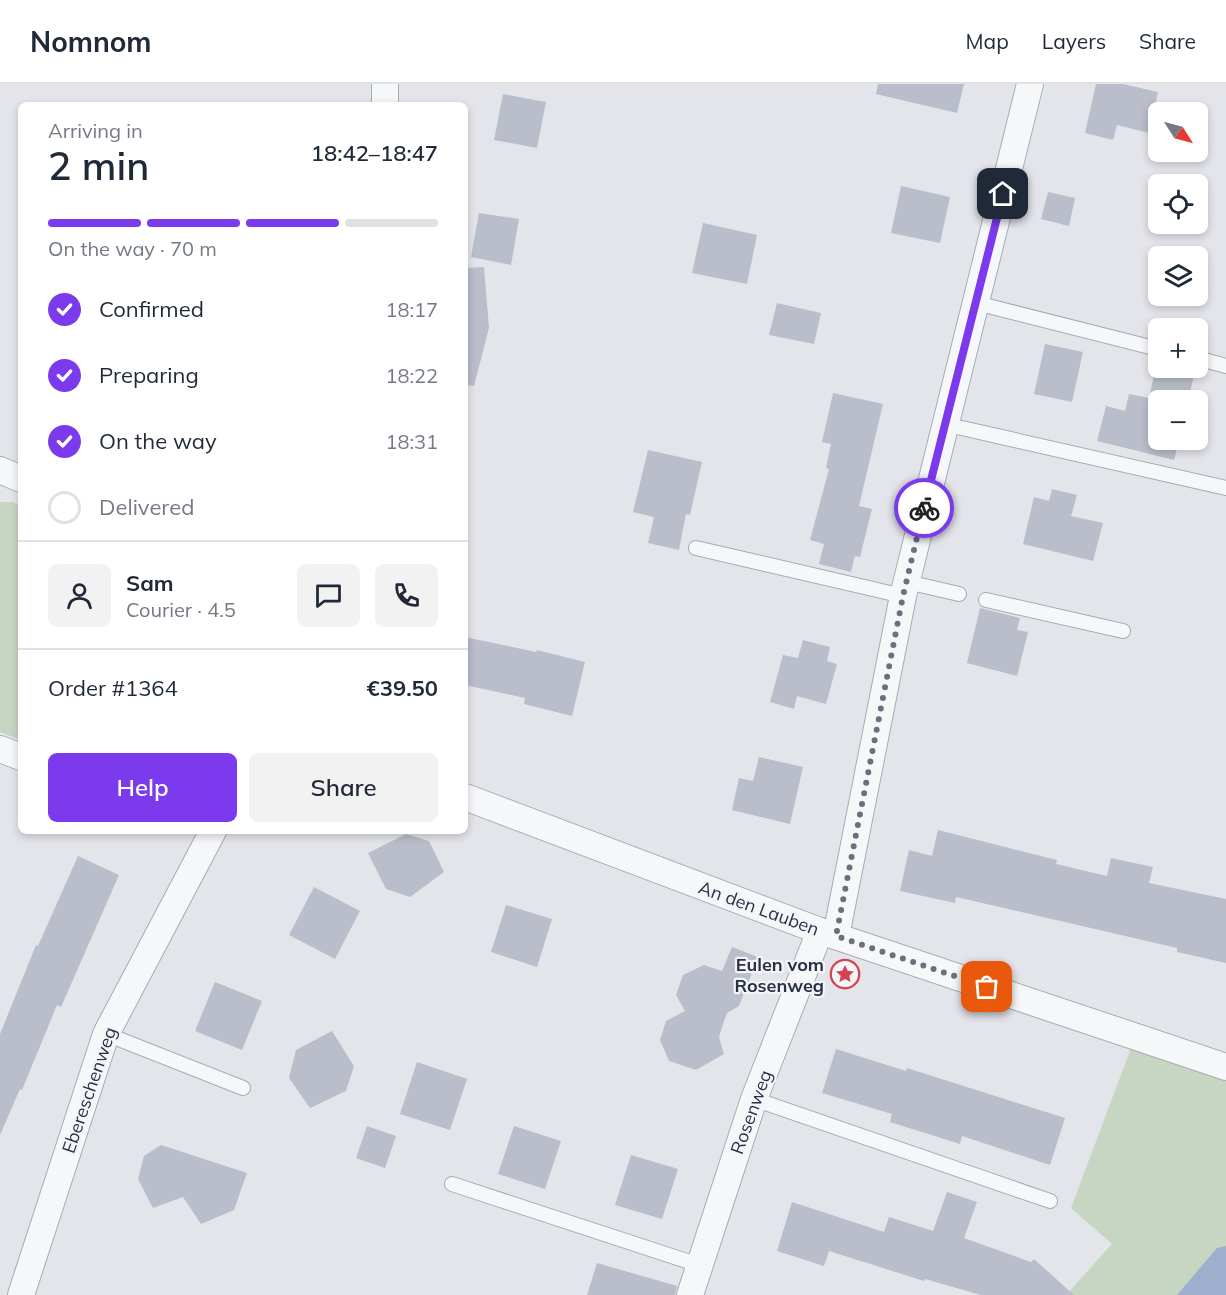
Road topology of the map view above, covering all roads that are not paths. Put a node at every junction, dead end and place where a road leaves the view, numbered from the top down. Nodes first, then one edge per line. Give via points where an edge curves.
1 (385, 84) edge
2 (1030, 84) edge
3 (385, 102) edge
4 (976, 303) junction
5 (1148, 346) edge
6 (1208, 361) edge
7 (1226, 366) edge
8 (944, 424) junction
9 (0, 470) edge
10 (18, 478) edge
11 (1226, 488) edge
12 (696, 548) dead end
13 (905, 589) junction
14 (959, 594) dead end
15 (986, 600) dead end
16 (1123, 631) dead end
17 (0, 749) edge
18 (18, 756) edge
19 (468, 798) edge
20 (211, 834) edge
21 (828, 934) junction
22 (106, 1034) junction
23 (1226, 1067) edge
24 (243, 1088) dead end
25 (754, 1099) junction
26 (452, 1184) dead end
27 (1050, 1201) dead end
28 (699, 1265) junction
29 (21, 1295) edge
30 (690, 1295) edge

1 - 3 street
2 - 4 street, Rosenweg
4 - 5 lane
4 - 8 street, Rosenweg
6 - 7 lane
8 - 11 lane
8 - 13 street, Rosenweg
9 - 10 street
12 - 13 lane
13 - 14 lane
13 - 21 street, Rosenweg
15 - 16 lane
17 - 18 street
19 - 21 street, An den Lauben
20 - 22 street, Ebereschenweg
21 - 23 street, An den Lauben
21 - 25 street, Rosenweg
22 - 24 lane
22 - 29 street, Ebereschenweg
25 - 27 lane
25 - 28 street, Rosenweg
26 - 28 lane
28 - 30 street, Rosenweg

